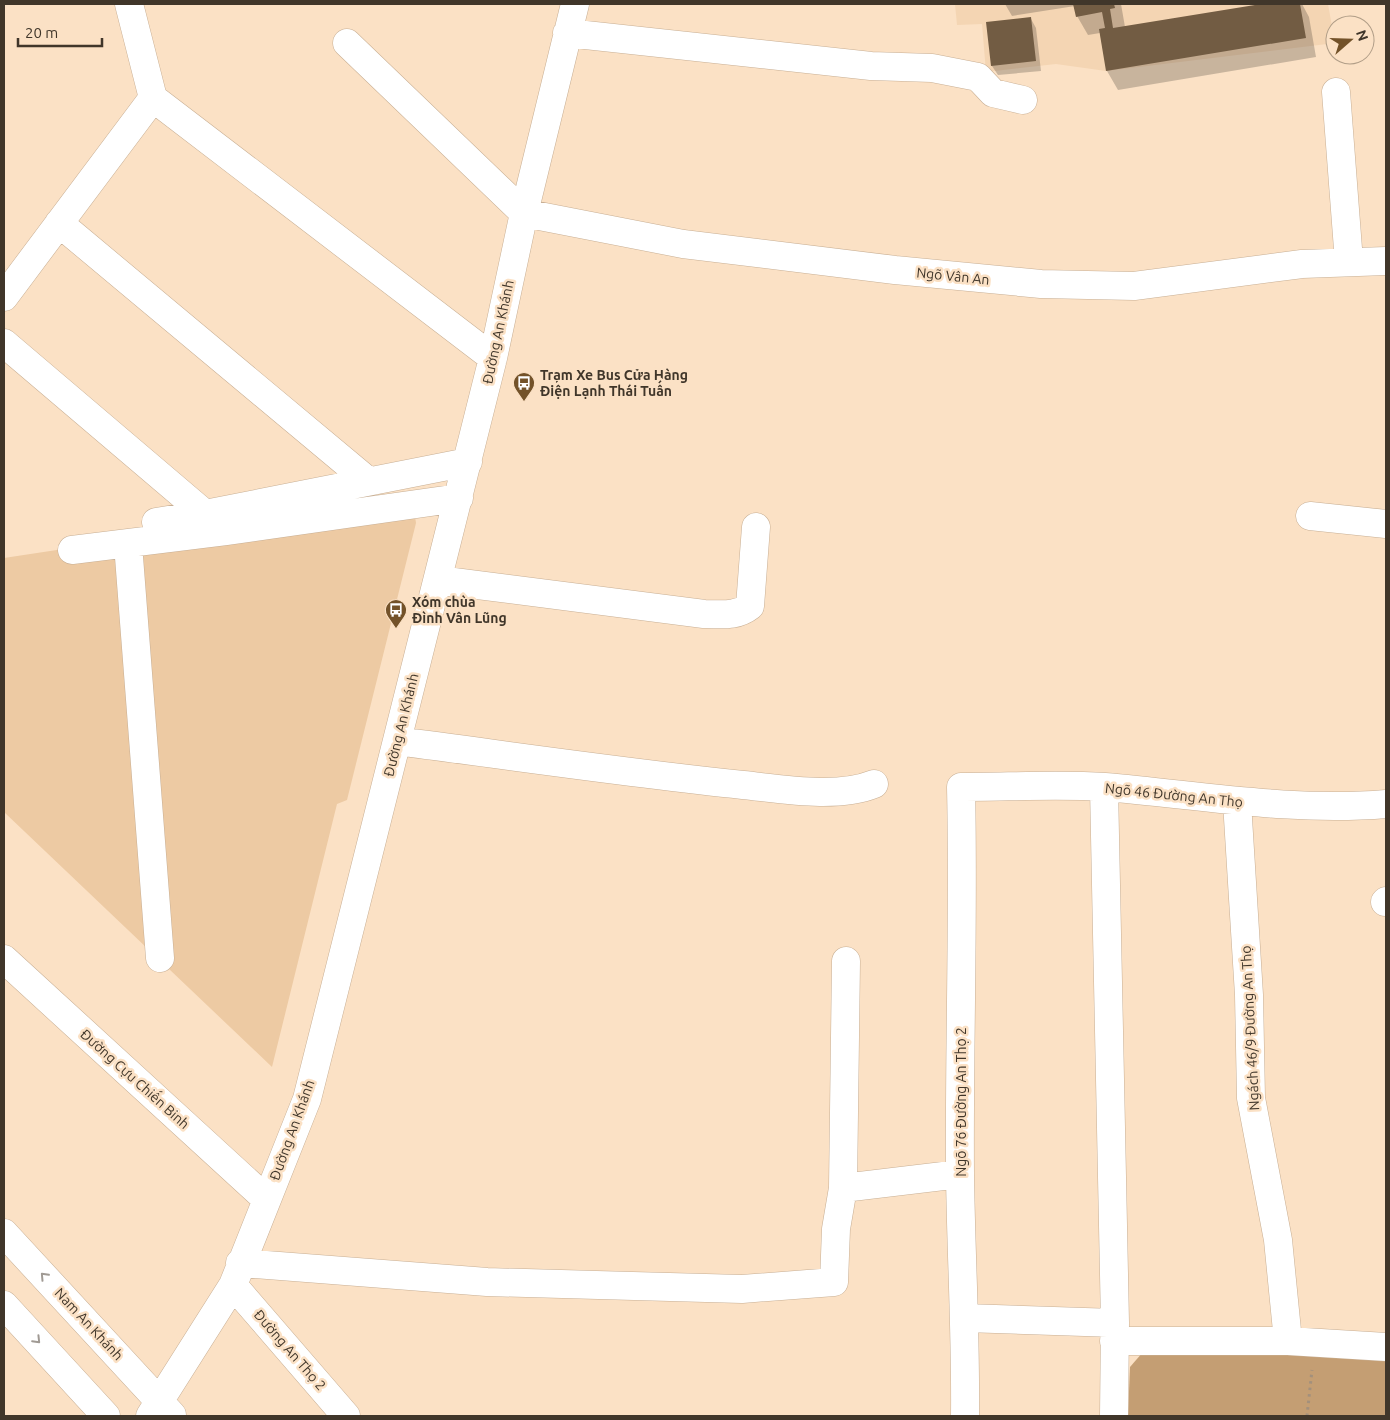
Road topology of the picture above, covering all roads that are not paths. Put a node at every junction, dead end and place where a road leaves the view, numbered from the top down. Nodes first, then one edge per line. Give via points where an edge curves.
1 (129, 4) edge
2 (575, 4) edge
3 (567, 33) junction
4 (347, 43) dead end
5 (1336, 92) dead end
6 (153, 98) junction
7 (1023, 100) dead end
8 (524, 213) junction
9 (59, 223) junction
10 (1386, 261) edge
11 (1349, 262) junction
12 (4, 297) edge
13 (4, 343) edge
14 (494, 358) junction
15 (468, 462) junction
16 (368, 481) junction
17 (459, 498) junction
18 (205, 514) junction
19 (1310, 516) dead end
20 (156, 522) dead end
21 (1386, 524) edge
22 (756, 528) dead end
23 (128, 544) junction
24 (72, 550) dead end
25 (438, 580) junction
26 (397, 740) junction
27 (874, 784) dead end
28 (961, 787) joint
29 (1104, 787) junction
30 (1237, 802) junction
31 (1386, 804) edge
32 (160, 958) dead end
33 (4, 959) edge
34 (846, 960) dead end
35 (960, 1174) junction
36 (843, 1188) junction
37 (266, 1199) junction
38 (4, 1233) edge
39 (237, 1274) junction
40 (4, 1305) edge
41 (965, 1318) junction
42 (1115, 1332) junction
43 (1288, 1341) junction
44 (1386, 1347) edge
45 (161, 1411) edge
46 (106, 1416) edge
47 (346, 1416) edge
48 (965, 1416) edge
49 (1114, 1416) edge

1 - 6 street
2 - 3 street, Đường An Khánh
3 - 7 street via 871,66 932,68 978,77 993,93
3 - 8 street, Đường An Khánh
4 - 8 street
5 - 11 street
6 - 9 street
6 - 14 street
8 - 11 street, Ngõ Vân An via 683,244 1041,284 1134,286 1302,264
8 - 14 street, Đường An Khánh
9 - 12 street
9 - 16 street
10 - 11 street, Ngõ Vân An
13 - 18 street
14 - 15 street, Đường An Khánh
15 - 16 street
15 - 17 street, Đường An Khánh
16 - 18 street
17 - 23 street
17 - 25 street, Đường An Khánh
18 - 20 street
19 - 21 street
22 - 25 street via 750,606 731,614 704,614
23 - 24 street
23 - 32 street
25 - 26 street, Đường An Khánh
26 - 27 street via 704,781 845,792
26 - 37 street, Đường An Khánh via 307,1099
28 - 29 street, Ngõ 46 Đường An Thọ
28 - 35 street, Ngõ 76 Đường An Thọ 2
29 - 30 street, Ngõ 46 Đường An Thọ
29 - 42 street
30 - 31 street, Ngõ 46 Đường An Thọ
30 - 43 street, Ngách 46/9 Đường An Thọ via 1249,996 1251,1098 1278,1240
33 - 37 street, Đường Cựu Chiến Binh
34 - 36 street
35 - 36 street
35 - 41 street, Ngõ 76 Đường An Thọ 2
36 - 39 street via 836,1229 834,1282 742,1289
37 - 39 street, Đường An Khánh
45 -> 38 street, Nam An Khánh
39 - 45 street, Đường An Khánh
39 - 47 street, Đường An Thọ 2
40 -> 46 street
41 - 42 street
41 - 48 street, Ngõ 76 Đường An Thọ 2
42 - 43 street
42 - 49 street
43 - 44 street

